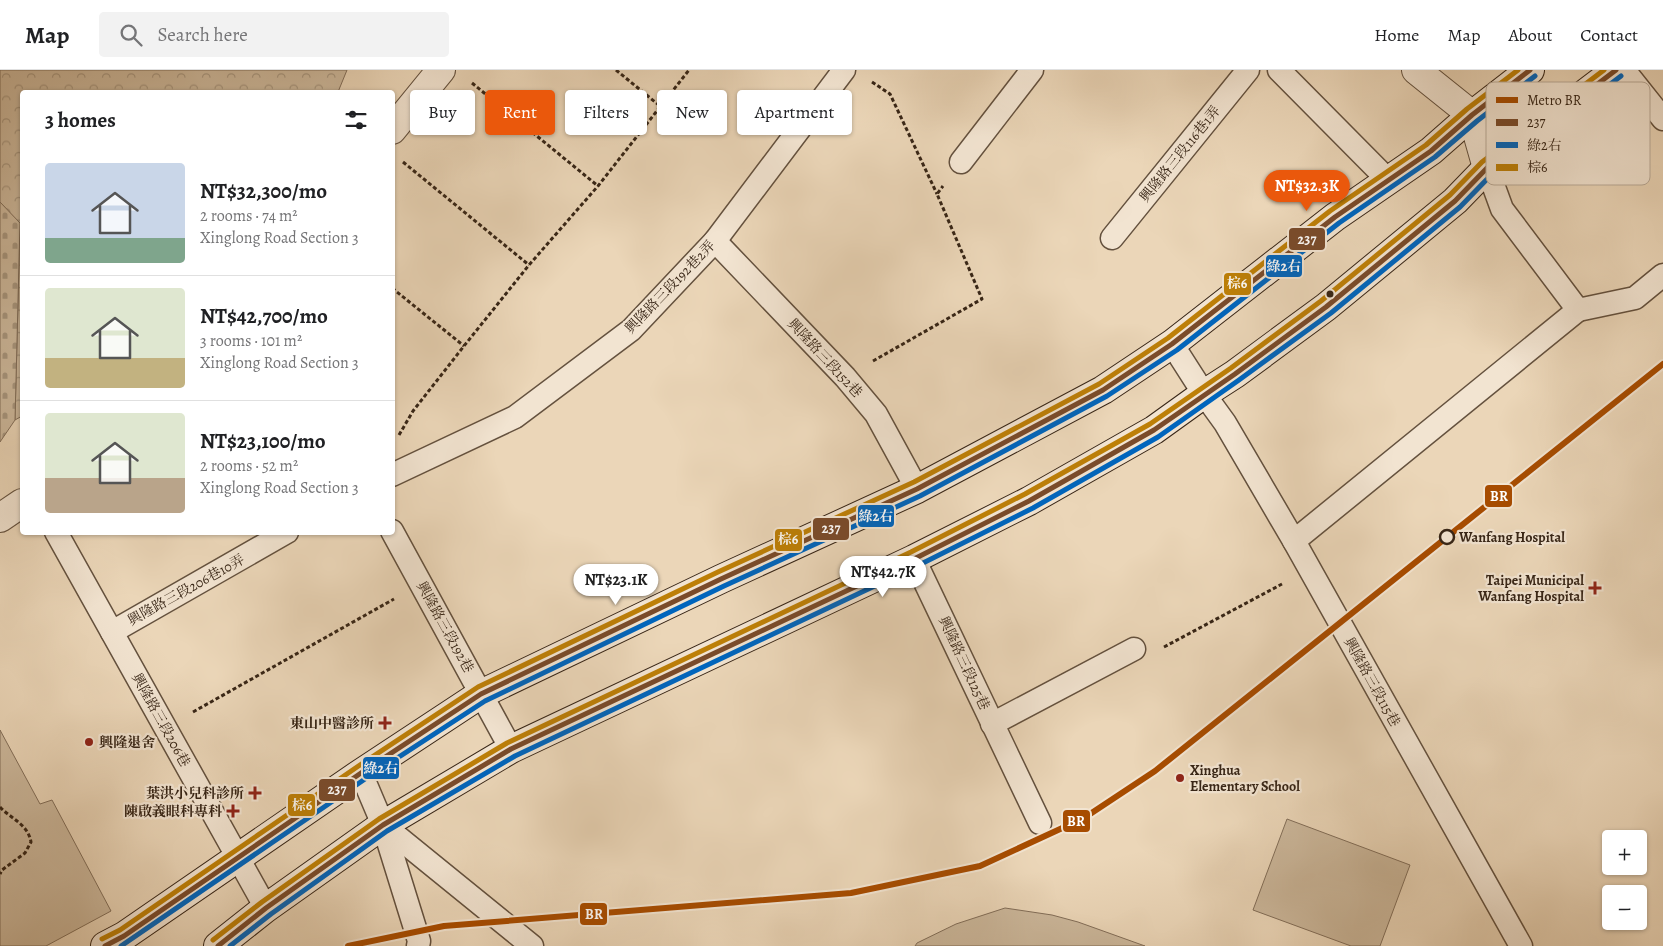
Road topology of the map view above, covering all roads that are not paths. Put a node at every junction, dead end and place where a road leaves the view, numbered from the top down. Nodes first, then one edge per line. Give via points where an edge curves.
1 (441, 70) edge
2 (844, 70) edge
3 (1032, 70) edge
4 (1248, 70) edge
5 (1278, 70) edge
6 (1416, 70) edge
7 (1530, 70) edge
8 (1616, 70) edge
9 (1624, 70) edge
10 (1515, 82) edge
11 (1600, 82) edge
12 (1634, 82) edge
13 (1650, 103) edge
14 (1486, 104) edge
15 (1472, 115) junction
16 (1663, 119) edge
17 (395, 126) edge
18 (962, 162) road end
19 (1486, 164) edge
20 (1486, 169) edge
21 (1388, 180) junction
22 (1493, 185) edge
23 (1112, 238) dead end
24 (715, 241) junction
25 (1663, 275) edge
26 (1578, 310) junction
27 (1172, 344) junction
28 (1204, 394) junction
29 (395, 474) edge
30 (917, 489) junction
31 (20, 504) edge
32 (0, 518) edge
33 (58, 535) edge
34 (282, 535) edge
35 (394, 535) edge
36 (1294, 541) junction
37 (914, 559) junction
38 (112, 632) junction
39 (1134, 649) road end
40 (482, 694) junction
41 (992, 724) junction
42 (511, 749) junction
43 (361, 773) junction
44 (1040, 823) dead end
45 (383, 825) junction
46 (238, 857) junction
47 (266, 908) junction
48 (105, 946) edge
49 (218, 946) edge
50 (418, 946) edge
51 (532, 946) edge
52 (1521, 946) edge

1 - 17 main road
2 - 24 lane, 興隆路三段192巷2弄
3 - 18 lane
4 - 23 lane, 興隆路三段116巷1弄
5 - 21 lane
6 - 15 main road
7 - 10 main road
8 - 11 main road
9 - 12 lane
13 - 16 lane
14 - 15 main road
15 - 19 main road
15 - 21 main road via 1430,152
20 - 28 main road via 1454,201 1326,307
21 - 27 main road
22 - 26 lane via 1502,209
24 - 29 lane, 興隆路三段192巷2弄 via 631,330 515,417
24 - 30 lane, 興隆路三段152巷 via 876,414
25 - 26 lane via 1635,298
26 - 36 lane
27 - 28 lane, 興隆路三段115巷
27 - 30 main road via 1102,390
28 - 36 lane, 興隆路三段115巷 via 1226,423
28 - 37 main road via 1154,430 1030,501
30 - 40 main road
31 - 32 main road
33 - 38 lane, 興隆路三段206巷
34 - 38 lane, 興隆路三段206巷10弄
35 - 40 lane, 興隆路三段192巷
36 - 52 lane, 興隆路三段115巷
37 - 41 lane, 興隆路三段125巷
37 - 42 main road
38 - 46 lane, 興隆路三段206巷
39 - 41 lane
40 - 42 lane, 興隆路三段192巷
40 - 43 main road
41 - 44 lane, 興隆路三段125巷
42 - 45 main road
43 - 45 lane
43 - 46 main road
45 - 47 main road
45 - 50 lane
45 - 51 lane
46 - 47 lane, 興隆路三段206巷
46 - 48 main road
47 - 49 main road

